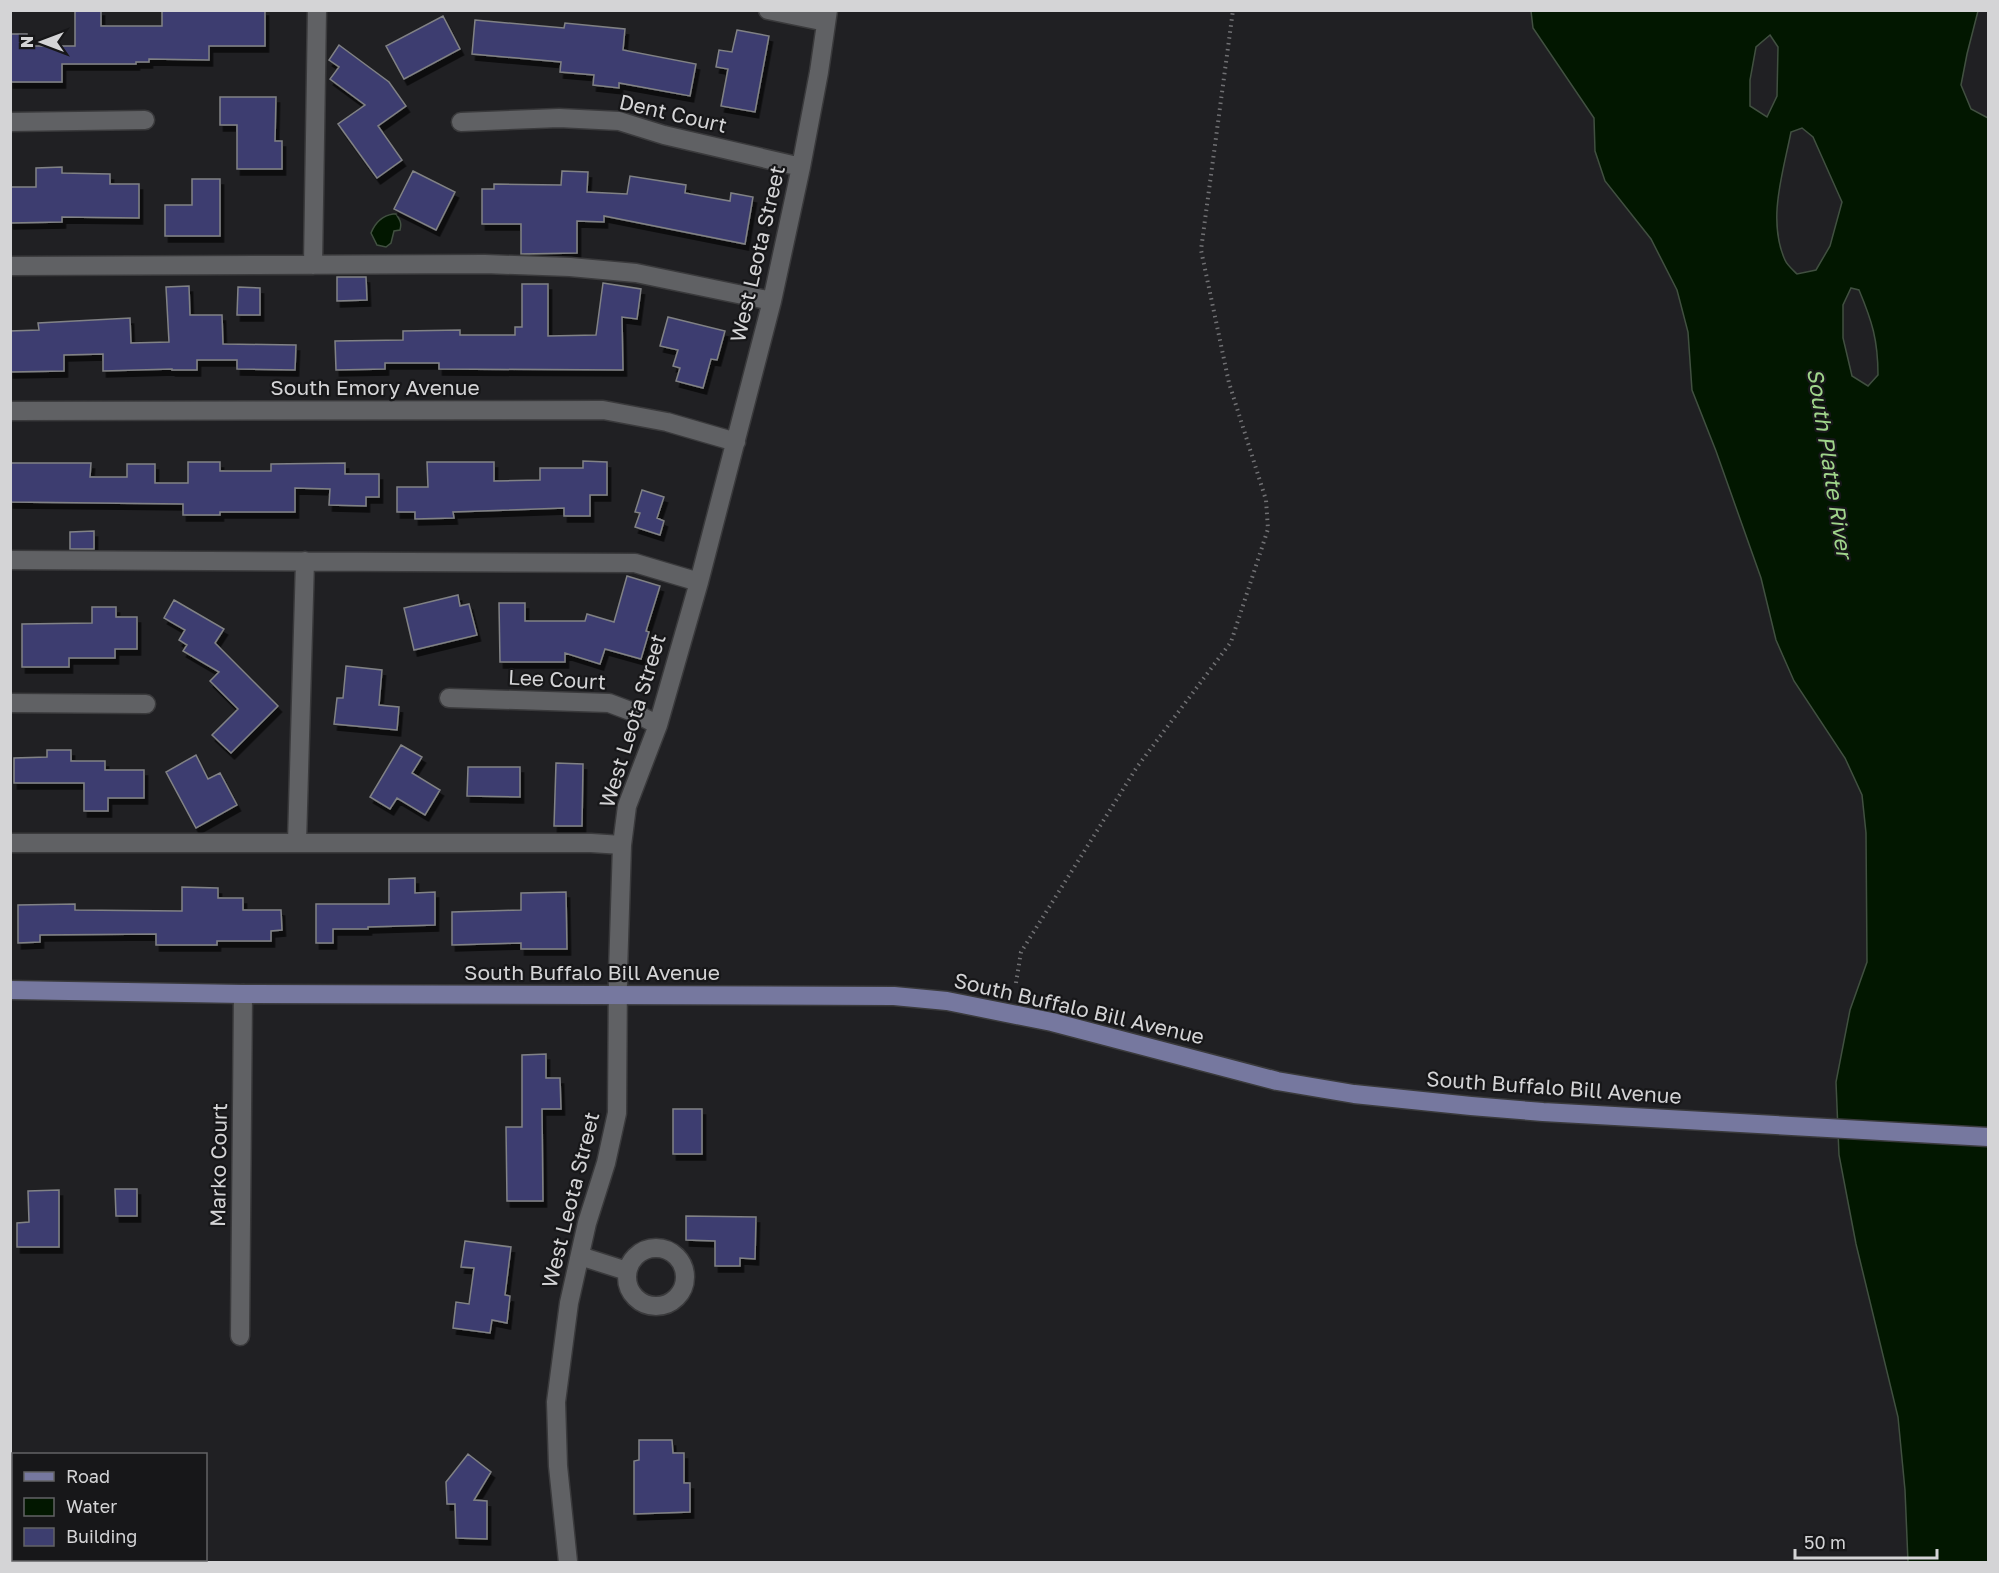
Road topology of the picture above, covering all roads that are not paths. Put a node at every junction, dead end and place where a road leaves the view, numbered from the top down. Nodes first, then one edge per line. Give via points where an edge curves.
1 (316, 10) edge
2 (768, 10) edge
3 (827, 16) edge
4 (145, 120) dead end
5 (10, 122) edge
6 (461, 122) dead end
7 (801, 167) junction
8 (314, 265) junction
9 (10, 266) edge
10 (772, 301) junction
11 (10, 411) edge
12 (736, 442) junction
13 (10, 560) edge
14 (305, 561) junction
15 (699, 582) junction
16 (449, 698) dead end
17 (10, 704) edge
18 (146, 704) dead end
19 (658, 724) junction
20 (297, 842) junction
21 (10, 843) edge
22 (622, 845) junction
23 (10, 990) edge
24 (243, 994) junction
25 (618, 996) junction
26 (1989, 1137) edge
27 (580, 1256) junction
28 (627, 1271) dead end
29 (240, 1336) dead end
30 (568, 1563) edge

1 - 8 street
2 - 3 street
3 - 7 street, West Leota Street
4 - 5 street
6 - 7 street, Dent Court via 559,118 619,121
7 - 10 street, West Leota Street
8 - 9 street
8 - 10 street via 570,267 636,273
10 - 12 street, West Leota Street
11 - 12 street, South Emory Avenue via 603,410 667,422
12 - 15 street, West Leota Street
13 - 14 street
14 - 15 street via 635,563
14 - 20 street
15 - 19 street, West Leota Street
16 - 19 street, Lee Court via 609,704
17 - 18 street
19 - 22 street, West Leota Street via 627,806
20 - 21 street
20 - 22 street
22 - 25 street, West Leota Street
23 - 24 main road, South Buffalo Bill Avenue
24 - 25 main road, South Buffalo Bill Avenue
24 - 29 street, Marko Court
25 - 26 main road, South Buffalo Bill Avenue via 894,996 947,1001 1052,1022 1277,1081 1354,1094 1543,1112
25 - 27 street, West Leota Street via 617,1113
27 - 28 street
27 - 30 street, West Leota Street via 569,1303 556,1402

